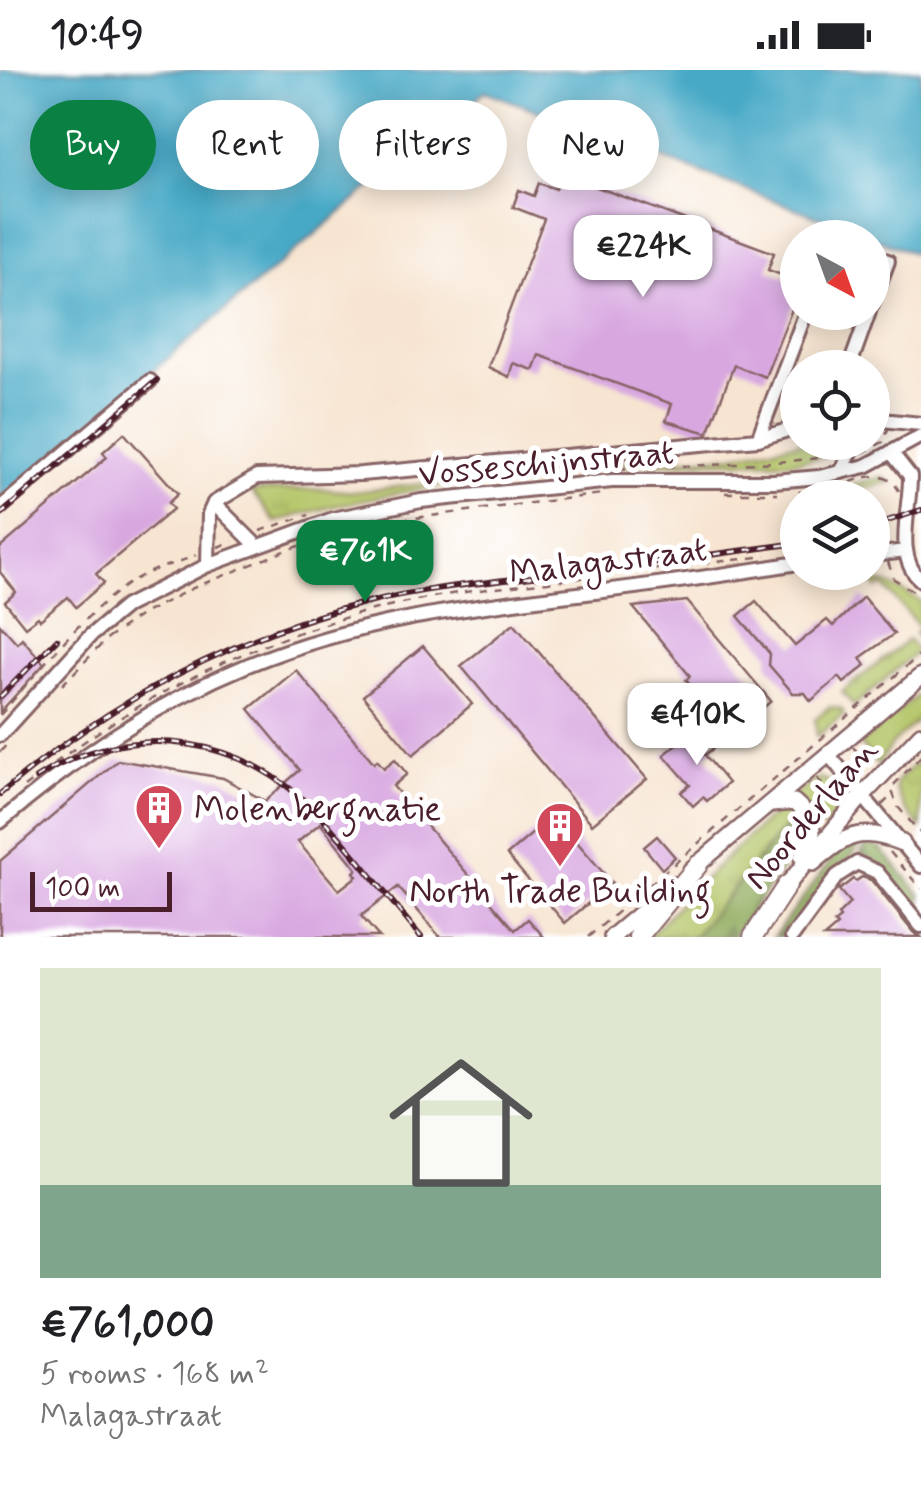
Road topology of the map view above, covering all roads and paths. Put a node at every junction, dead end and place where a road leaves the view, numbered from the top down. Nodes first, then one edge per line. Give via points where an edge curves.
1 (150, 381) dead end
2 (780, 392) edge
3 (890, 421) edge
4 (921, 424) edge
5 (893, 427) dead end
6 (890, 431) edge
7 (780, 433) edge
8 (921, 436) edge
9 (758, 439) junction
10 (890, 452) joint
11 (795, 460) edge
12 (848, 460) edge
13 (876, 460) edge
14 (612, 470) dead end
15 (596, 471) dead end
16 (841, 472) junction
17 (562, 474) dead end
18 (862, 480) edge
19 (889, 480) edge
20 (890, 480) edge
21 (895, 483) dead end
22 (780, 492) edge
23 (615, 493) dead end
24 (726, 493) dead end
25 (214, 503) junction
26 (0, 508) edge
27 (318, 512) dead end
28 (244, 536) junction
29 (257, 546) junction
30 (906, 551) junction
31 (890, 553) edge
32 (208, 557) junction
33 (780, 566) edge
34 (890, 572) edge
35 (921, 580) edge
36 (921, 596) edge
37 (921, 654) edge
38 (921, 676) edge
39 (52, 696) dead end
40 (0, 715) edge
41 (841, 733) junction
42 (17, 734) dead end
43 (921, 734) edge
44 (0, 735) edge
45 (0, 752) edge
46 (828, 754) junction
47 (921, 756) edge
48 (810, 770) junction
49 (879, 777) junction
50 (891, 792) junction
51 (862, 796) junction
52 (768, 805) junction
53 (846, 813) junction
54 (0, 822) edge
55 (921, 834) edge
56 (894, 845) junction
57 (698, 865) junction
58 (921, 866) edge
59 (788, 885) junction
60 (921, 889) edge
61 (921, 926) edge
62 (588, 937) edge
63 (612, 937) edge
64 (638, 937) edge
65 (753, 937) edge
66 (792, 937) edge

1 - 26 street
2 - 9 street
3 - 4 street
5 - 6 path
7 - 9 street
8 - 10 street, Vosseschijnstraat
9 - 25 street via 256,477
10 - 30 street via 910,476
11 - 14 path
12 - 16 street
13 - 16 street, Vosseschijnstraat
15 - 17 path
16 - 29 street, Vosseschijnstraat via 774,481 612,481 421,501 333,519
18 - 19 path
20 - 21 path
22 - 24 path
23 - 39 path via 376,524 257,560 124,626
25 - 28 street
25 - 32 street
27 - 28 path
28 - 29 street
28 - 32 path
29 - 32 street, Vosseschijnstraat
30 - 31 street
30 - 35 street
32 - 40 path via 162,566 130,582 74,632
32 - 44 street, Vosseschijnstraat via 113,616
33 - 54 street, Malagastraat via 430,612 313,642 235,670 147,714 73,762
34 - 36 path
37 - 41 path
38 - 41 main road, Noorderlaan
41 - 46 main road, Noorderlaan
41 - 49 path
41 - 62 path
42 - 45 path
43 - 49 main road, Noorderlaan
46 - 48 main road, Noorderlaan
46 - 51 street
47 - 50 path
48 - 52 main road, Noorderlaan
48 - 53 path
49 - 50 path
49 - 51 main road, Noorderlaan
50 - 55 path
51 - 53 main road, Noorderlaan
51 - 56 street
52 - 57 main road, Noorderlaan
52 - 59 main road via 794,802 811,818 810,841
53 - 59 main road, Noorderlaan
56 - 58 street
56 - 59 main road via 878,834 850,836
56 - 60 path
57 - 63 main road, Noorderlaan
57 - 64 highway
59 - 65 highway, Noorderlaan
61 - 66 street via 877,872 857,863 837,876

